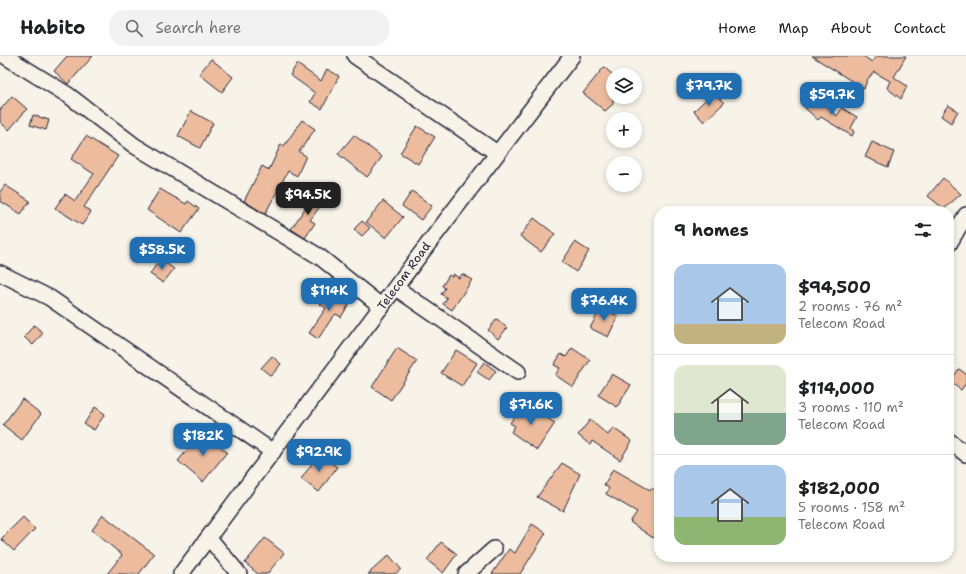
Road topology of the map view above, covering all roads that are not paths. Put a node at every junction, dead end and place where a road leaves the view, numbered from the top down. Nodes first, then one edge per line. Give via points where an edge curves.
1 (6, 56) edge
2 (355, 56) edge
3 (572, 56) edge
4 (497, 153) junction
5 (966, 215) edge
6 (954, 235) edge
7 (0, 273) edge
8 (396, 288) junction
9 (382, 307) junction
10 (518, 372) dead end
11 (954, 445) edge
12 (274, 452) junction
13 (966, 454) edge
14 (209, 538) junction
15 (494, 549) dead end
16 (181, 574) edge
17 (239, 574) edge
18 (466, 574) edge

1 - 9 street via 68,95 135,146 320,257
2 - 4 street
3 - 4 street, Telecom Road
4 - 8 street, Telecom Road
5 - 6 street
7 - 12 street via 50,298
8 - 9 street, Telecom Road
8 - 10 street
9 - 12 street, Telecom Road
11 - 13 street
12 - 14 street, Telecom Road
14 - 16 street, Telecom Road
14 - 17 street
15 - 18 street

